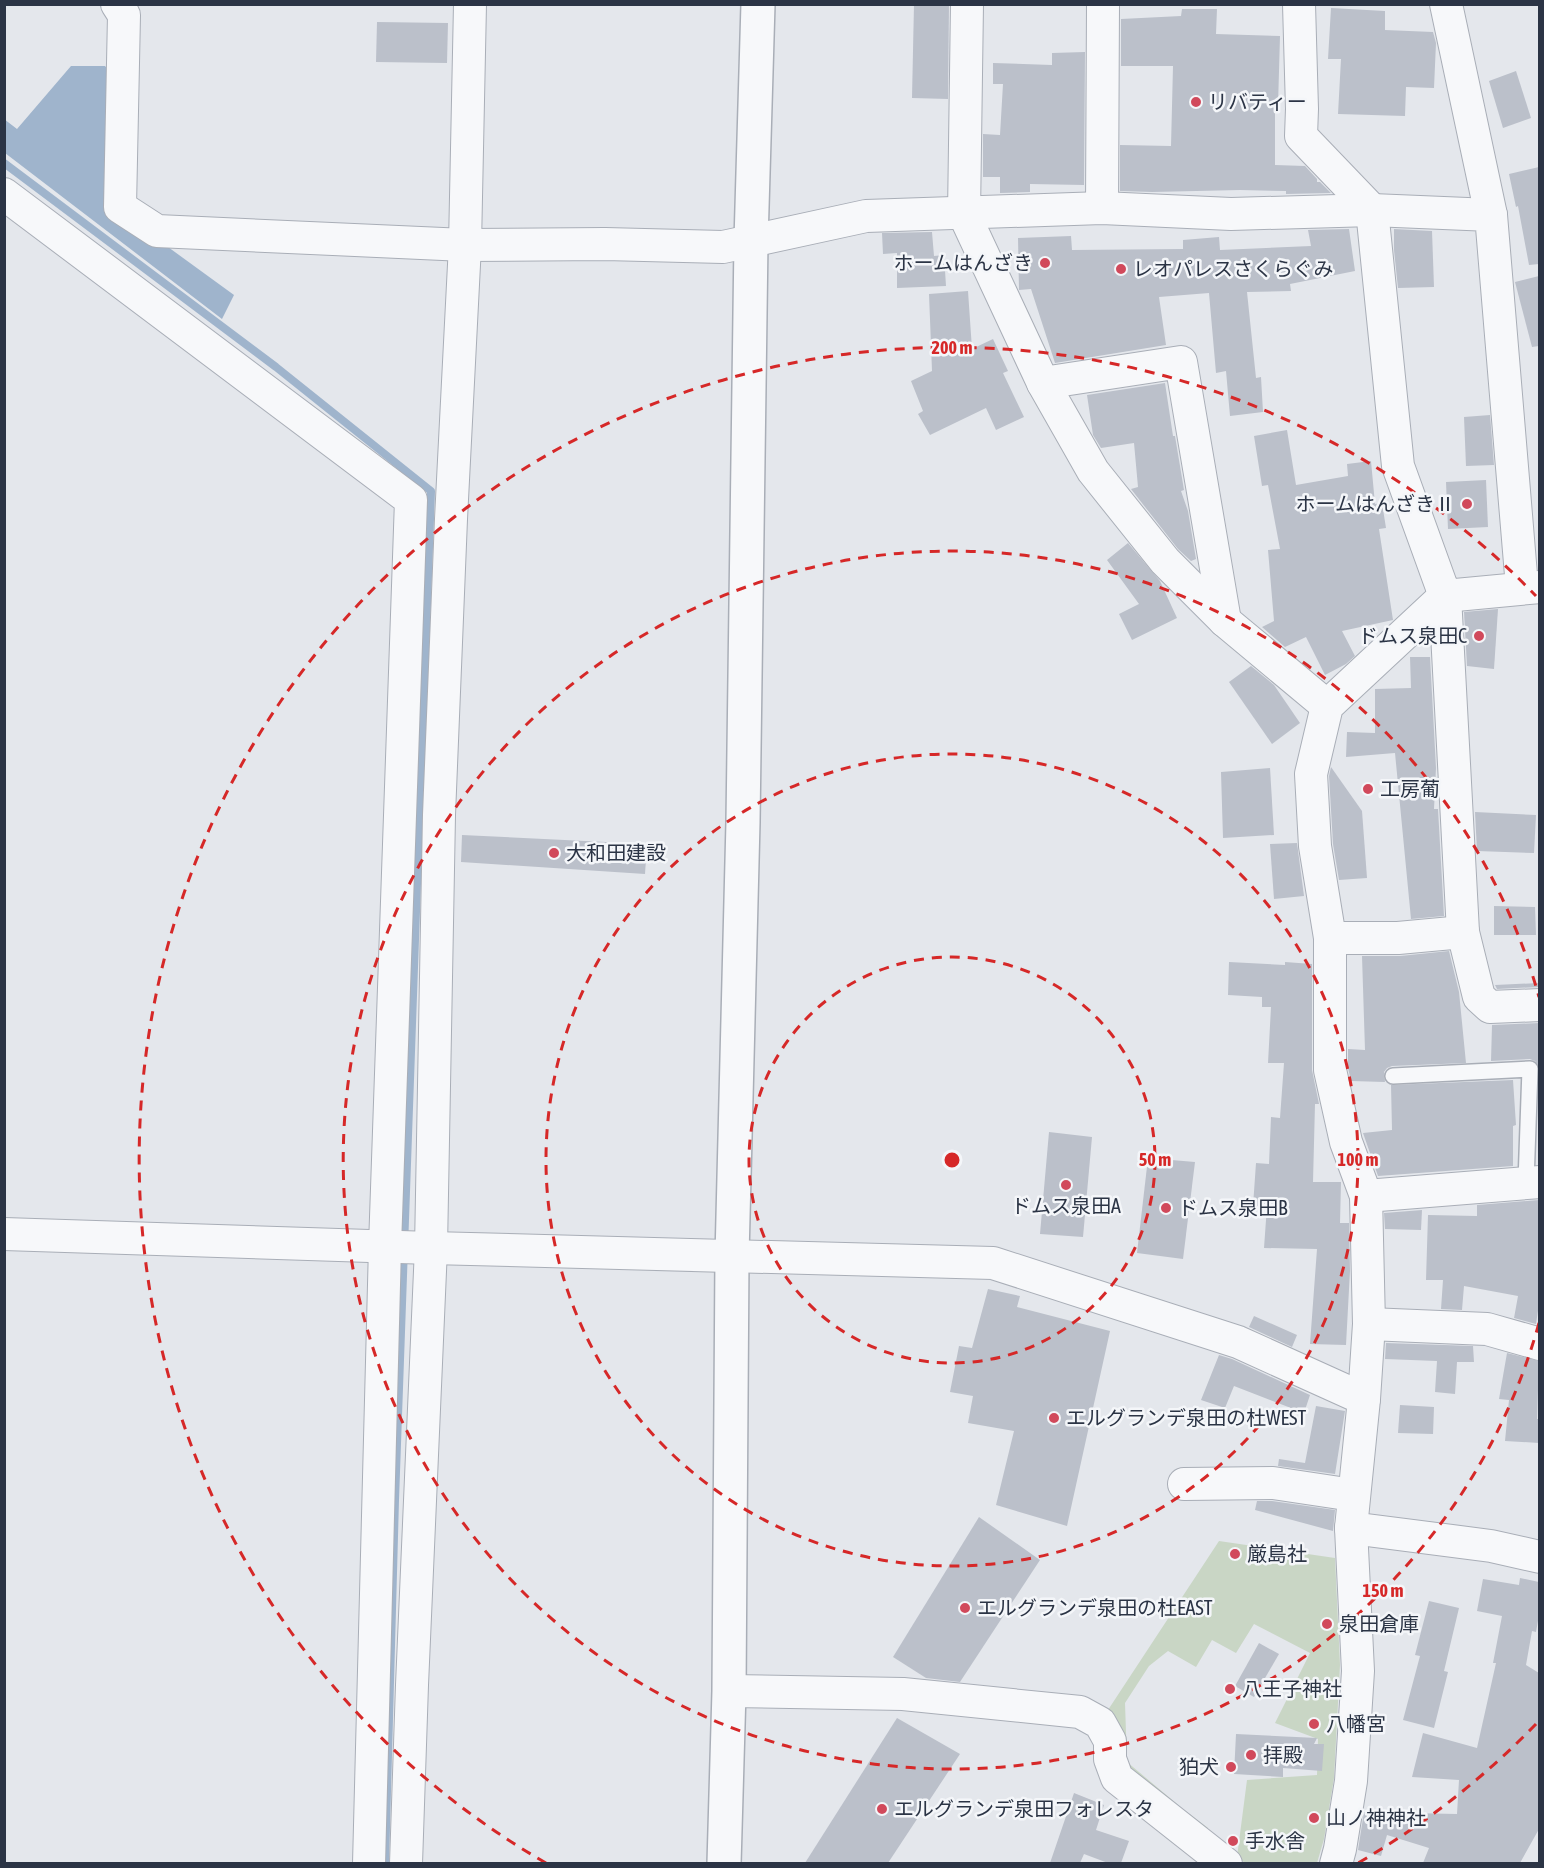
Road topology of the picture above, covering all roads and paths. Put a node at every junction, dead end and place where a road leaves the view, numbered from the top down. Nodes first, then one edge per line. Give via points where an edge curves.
1 (117, 4) edge
2 (470, 4) edge
3 (758, 4) edge
4 (967, 4) edge
5 (1103, 4) edge
6 (1299, 4) edge
7 (1446, 4) edge
8 (4, 194) edge
9 (1102, 208) junction
10 (1372, 210) junction
11 (964, 214) junction
12 (1491, 215) junction
13 (751, 241) junction
14 (465, 245) junction
15 (1043, 383) junction
16 (410, 518) junction
17 (451, 519) junction
18 (1531, 587) edge
19 (1445, 596) junction
20 (1225, 621) junction
21 (1328, 706) junction
22 (1463, 932) junction
23 (1330, 938) junction
24 (1539, 1005) edge
25 (1393, 1076) dead end
26 (1533, 1182) edge
27 (1366, 1196) junction
28 (4, 1234) edge
29 (386, 1246) junction
30 (431, 1248) junction
31 (732, 1256) junction
32 (1369, 1324) junction
33 (1539, 1344) edge
34 (1364, 1399) junction
35 (1184, 1484) dead end
36 (1353, 1495) junction
37 (1351, 1528) junction
38 (1539, 1557) edge
39 (729, 1691) junction
40 (369, 1863) edge
41 (406, 1863) edge
42 (724, 1863) edge
43 (1226, 1863) edge
44 (1336, 1863) edge

1 - 14 street via 124,15 120,207 157,231
2 - 14 street
3 - 13 street
4 - 11 street
5 - 9 street
6 - 10 street via 1300,136
7 - 12 street
8 - 16 street via 411,500
9 - 10 street via 1231,214
9 - 11 street
10 - 12 street
10 - 19 street via 1398,466
11 - 13 street via 866,216
11 - 15 street
12 - 18 street
13 - 14 street via 723,247
13 - 31 street
14 - 17 street
15 - 20 street via 1093,471 1166,561
15 - 20 street via 1181,362
16 - 17 street
16 - 29 street
17 - 30 street via 439,815
18 - 19 street
19 - 21 street
19 - 22 street
20 - 21 street
21 - 23 street via 1311,774 1315,846
22 - 23 street via 1398,938
22 - 24 street via 1479,997 1490,1007
23 - 27 street via 1330,1070 1346,1142
25 - 26 lane via 1530,1069
26 - 27 street
27 - 32 street
28 - 29 street
29 - 30 street
29 - 40 street
30 - 31 street
30 - 41 street
31 - 34 street via 993,1263 1238,1342
31 - 39 street
32 - 33 street via 1487,1329
32 - 34 street
34 - 36 street
35 - 36 street via 1273,1483
36 - 37 street
37 - 38 street via 1491,1546
37 - 44 street via 1358,1671 1351,1781
39 - 42 street
39 - 43 street via 903,1694 1080,1712 1100,1723 1110,1741 1110,1759 1118,1778

